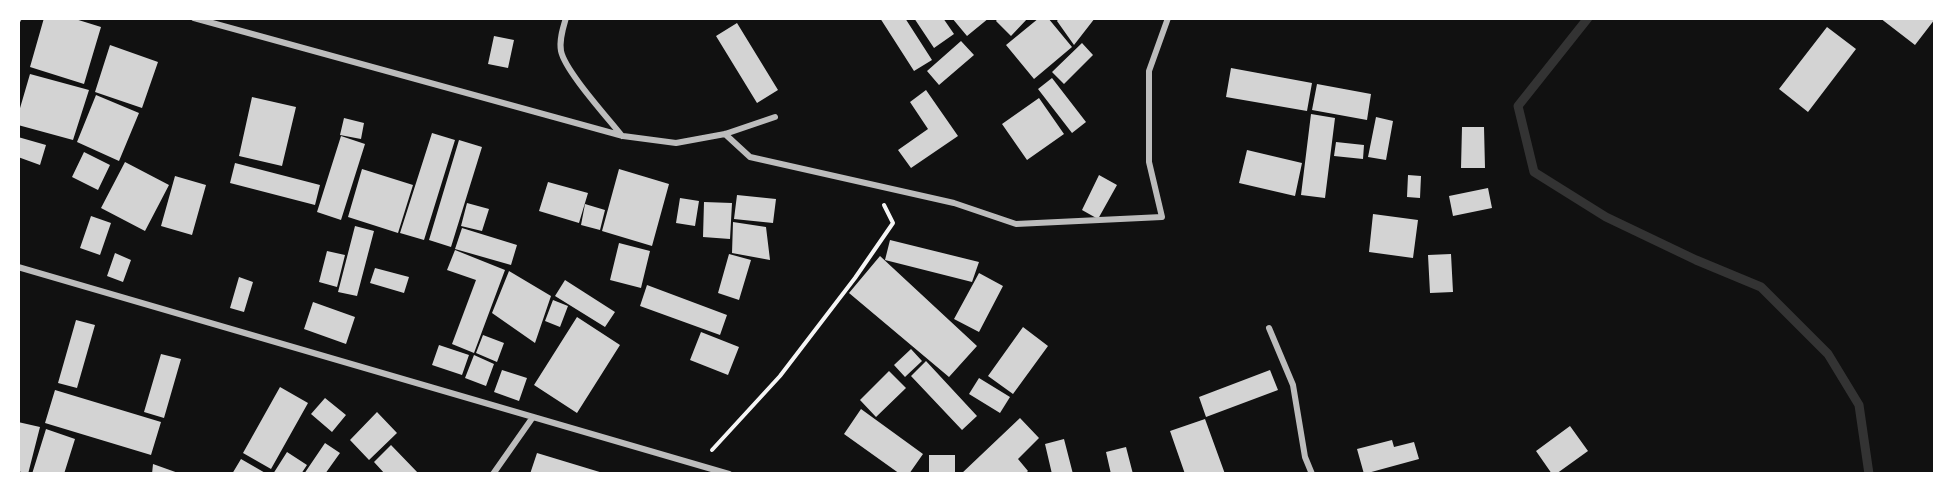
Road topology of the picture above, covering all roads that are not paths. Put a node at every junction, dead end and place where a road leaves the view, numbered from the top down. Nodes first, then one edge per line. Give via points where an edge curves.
1 (194, 18) edge
2 (566, 18) edge
3 (1168, 18) edge
4 (775, 117) dead end
5 (725, 134) junction
6 (623, 136) junction
7 (18, 267) edge
8 (1269, 328) dead end
9 (533, 417) junction
10 (493, 474) edge
11 (729, 474) edge
12 (1312, 474) edge

1 - 6 street
2 - 6 street via 561,51 570,69
3 - 5 street via 1149,70 1149,162 1162,217 1016,225 954,203 750,157
4 - 5 street
5 - 6 street via 676,143
7 - 9 street
8 - 12 street via 1293,385 1305,457
9 - 10 street
9 - 11 street

